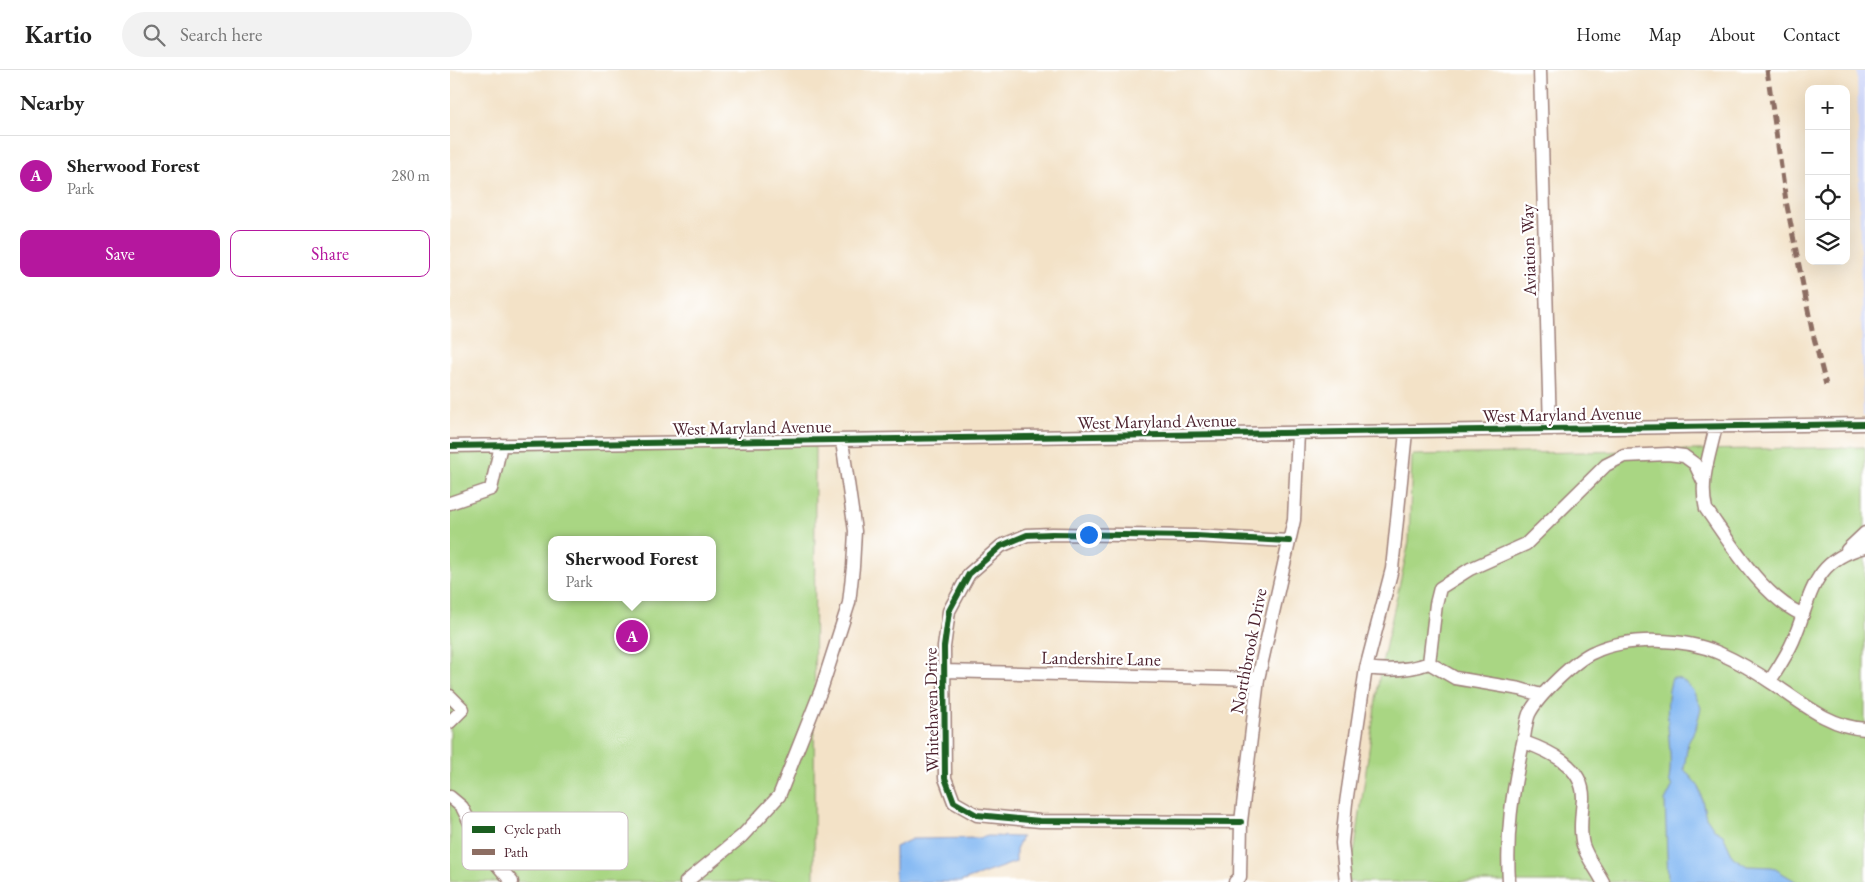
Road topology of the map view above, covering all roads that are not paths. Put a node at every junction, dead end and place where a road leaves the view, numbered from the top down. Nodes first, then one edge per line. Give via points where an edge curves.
1 (1540, 70) edge
2 (1865, 424) edge
3 (1716, 426) junction
4 (1550, 429) junction
5 (1406, 432) junction
6 (1298, 434) junction
7 (842, 441) junction
8 (501, 445) junction
9 (450, 446) edge
10 (1703, 481) junction
11 (450, 503) edge
12 (1865, 533) edge
13 (1289, 541) junction
14 (1865, 547) edge
15 (1845, 552) junction
16 (1801, 614) junction
17 (1429, 663) junction
18 (1366, 668) junction
19 (944, 671) junction
20 (1258, 679) junction
21 (1770, 681) junction
22 (1541, 695) junction
23 (450, 696) edge
24 (450, 722) edge
25 (1865, 729) edge
26 (1524, 742) junction
27 (450, 797) edge
28 (465, 812) edge
29 (1241, 822) junction
30 (502, 870) edge
31 (1238, 880) edge
32 (512, 882) edge
33 (686, 882) edge
34 (1346, 882) edge
35 (1509, 882) edge
36 (1603, 882) edge

1 - 4 street, Aviation Way
2 - 3 street, West Maryland Avenue
3 - 4 street, West Maryland Avenue
3 - 10 street
4 - 5 street, West Maryland Avenue
5 - 6 street, West Maryland Avenue
5 - 18 street via 1392,569
6 - 7 street, West Maryland Avenue
6 - 13 street, Northbrook Drive via 1294,520
7 - 8 street, West Maryland Avenue
7 - 33 street via 855,531 853,567 849,603 821,690 779,796 742,836
8 - 9 street, West Maryland Avenue
8 - 11 street via 491,489
10 - 16 street via 1706,509 1719,528 1773,595
10 - 17 street via 1695,464 1684,456 1640,454 1624,456 1606,465 1526,544 1470,569 1440,588
12 - 15 street
13 - 19 street, Whitehaven Drive via 1195,536 1027,536 1001,546 968,574 949,611
13 - 20 street, Northbrook Drive
14 - 15 street
15 - 16 street via 1828,565 1810,589
16 - 21 street via 1793,640
17 - 18 street via 1401,670
17 - 22 street via 1455,678
18 - 34 street via 1342,843
19 - 20 street, Landershire Lane
19 - 29 street, Whitehaven Drive via 945,778 954,802 977,815 1040,821
20 - 29 street, Northbrook Drive
21 - 22 street via 1718,653 1679,642 1634,642 1593,652
21 - 25 street via 1803,705 1841,726
22 - 26 street via 1528,716
23 - 24 street via 463,709
26 - 35 street via 1510,806
26 - 36 street via 1550,751 1575,774 1583,795 1583,844
27 - 28 street
29 - 31 street, Northbrook Drive
30 - 32 street

